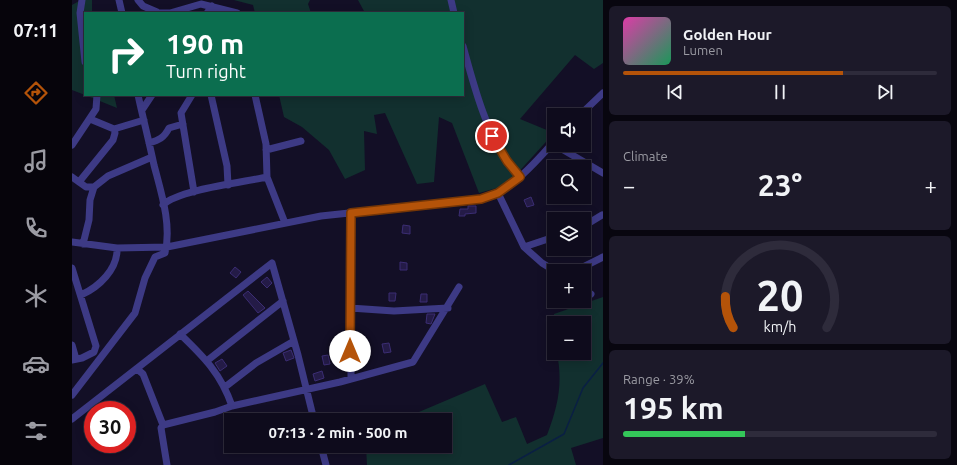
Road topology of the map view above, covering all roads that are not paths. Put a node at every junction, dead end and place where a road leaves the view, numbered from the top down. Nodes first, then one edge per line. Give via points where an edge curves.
1 (82, 0) edge
2 (119, 0) edge
3 (138, 0) edge
4 (451, 0) edge
5 (212, 6) junction
6 (122, 12) edge
7 (157, 12) edge
8 (208, 12) edge
9 (233, 12) edge
10 (454, 12) edge
11 (464, 49) edge
12 (84, 52) edge
13 (603, 93) edge
14 (97, 96) edge
15 (138, 96) edge
16 (151, 96) edge
17 (191, 96) edge
18 (211, 96) edge
19 (255, 96) edge
20 (587, 108) edge
21 (142, 110) junction
22 (90, 119) junction
23 (144, 120) junction
24 (183, 124) junction
25 (114, 129) junction
26 (301, 141) dead end
27 (149, 143) junction
28 (72, 145) edge
29 (266, 150) junction
30 (547, 151) edge
31 (568, 152) edge
32 (152, 157) junction
33 (603, 173) edge
34 (72, 177) edge
35 (267, 177) junction
36 (520, 177) junction
37 (79, 182) junction
38 (228, 185) junction
39 (94, 187) junction
40 (194, 192) junction
41 (498, 193) junction
42 (163, 205) junction
43 (351, 213) junction
44 (602, 215) dead end
45 (591, 222) edge
46 (285, 223) junction
47 (547, 239) edge
48 (72, 242) edge
49 (83, 244) junction
50 (167, 247) junction
51 (524, 247) junction
52 (117, 248) junction
53 (603, 257) edge
54 (589, 264) edge
55 (547, 266) edge
56 (72, 268) edge
57 (459, 288) dead end
58 (81, 295) junction
59 (283, 301) junction
60 (350, 308) junction
61 (448, 308) junction
62 (180, 334) junction
63 (294, 341) junction
64 (72, 345) edge
65 (74, 360) edge
66 (208, 360) junction
67 (137, 368) junction
68 (351, 379) junction
69 (226, 387) junction
70 (306, 390) junction
71 (72, 396) edge
72 (232, 406) junction
73 (312, 413) edge
74 (72, 419) edge
75 (163, 424) junction
76 (323, 453) edge
77 (167, 465) edge
78 (326, 465) edge

1 - 12 street via 80,13
2 - 6 street
3 - 7 street
4 - 10 street
5 - 7 street via 201,4 170,12
5 - 8 street
5 - 9 street
11 - 36 street via 492,136
13 - 20 street
14 - 22 street via 98,104
15 - 21 street
16 - 21 street
17 - 24 street via 181,113
18 - 38 street via 227,166
19 - 29 street
21 - 23 street
22 - 25 street
22 - 28 street
23 - 25 street
23 - 27 street
24 - 27 street via 169,128 165,136
24 - 40 street
25 - 37 street via 113,140
26 - 29 street
27 - 32 street
29 - 35 street
30 - 36 street
31 - 33 street
32 - 39 street via 108,176
32 - 42 street
34 - 37 street
35 - 38 street
35 - 46 street
36 - 41 street
37 - 39 street via 86,187
38 - 40 street
39 - 49 street
40 - 42 street via 171,198
41 - 43 street via 470,202
41 - 51 street
42 - 50 street via 168,236
43 - 46 street
43 - 60 street
44 - 45 street
46 - 50 street
47 - 51 street
48 - 49 street
49 - 52 street
50 - 52 street
50 - 71 street via 165,253 155,257 145,278 135,313
51 - 55 street
52 - 58 street via 115,264 101,281
53 - 54 street
56 - 58 street
57 - 61 street
58 - 65 street via 96,346 94,352
59 - 62 street via 272,263
59 - 63 street
59 - 66 street
60 - 61 street via 394,311
60 - 68 street
61 - 68 street via 413,362
62 - 66 street
62 - 67 street
63 - 69 street via 256,363
63 - 70 street
64 - 65 street
66 - 69 street
67 - 74 street
67 - 75 street via 143,374
68 - 70 street
69 - 72 street
70 - 72 street
70 - 73 street
72 - 75 street
75 - 77 street via 161,428
76 - 78 street

